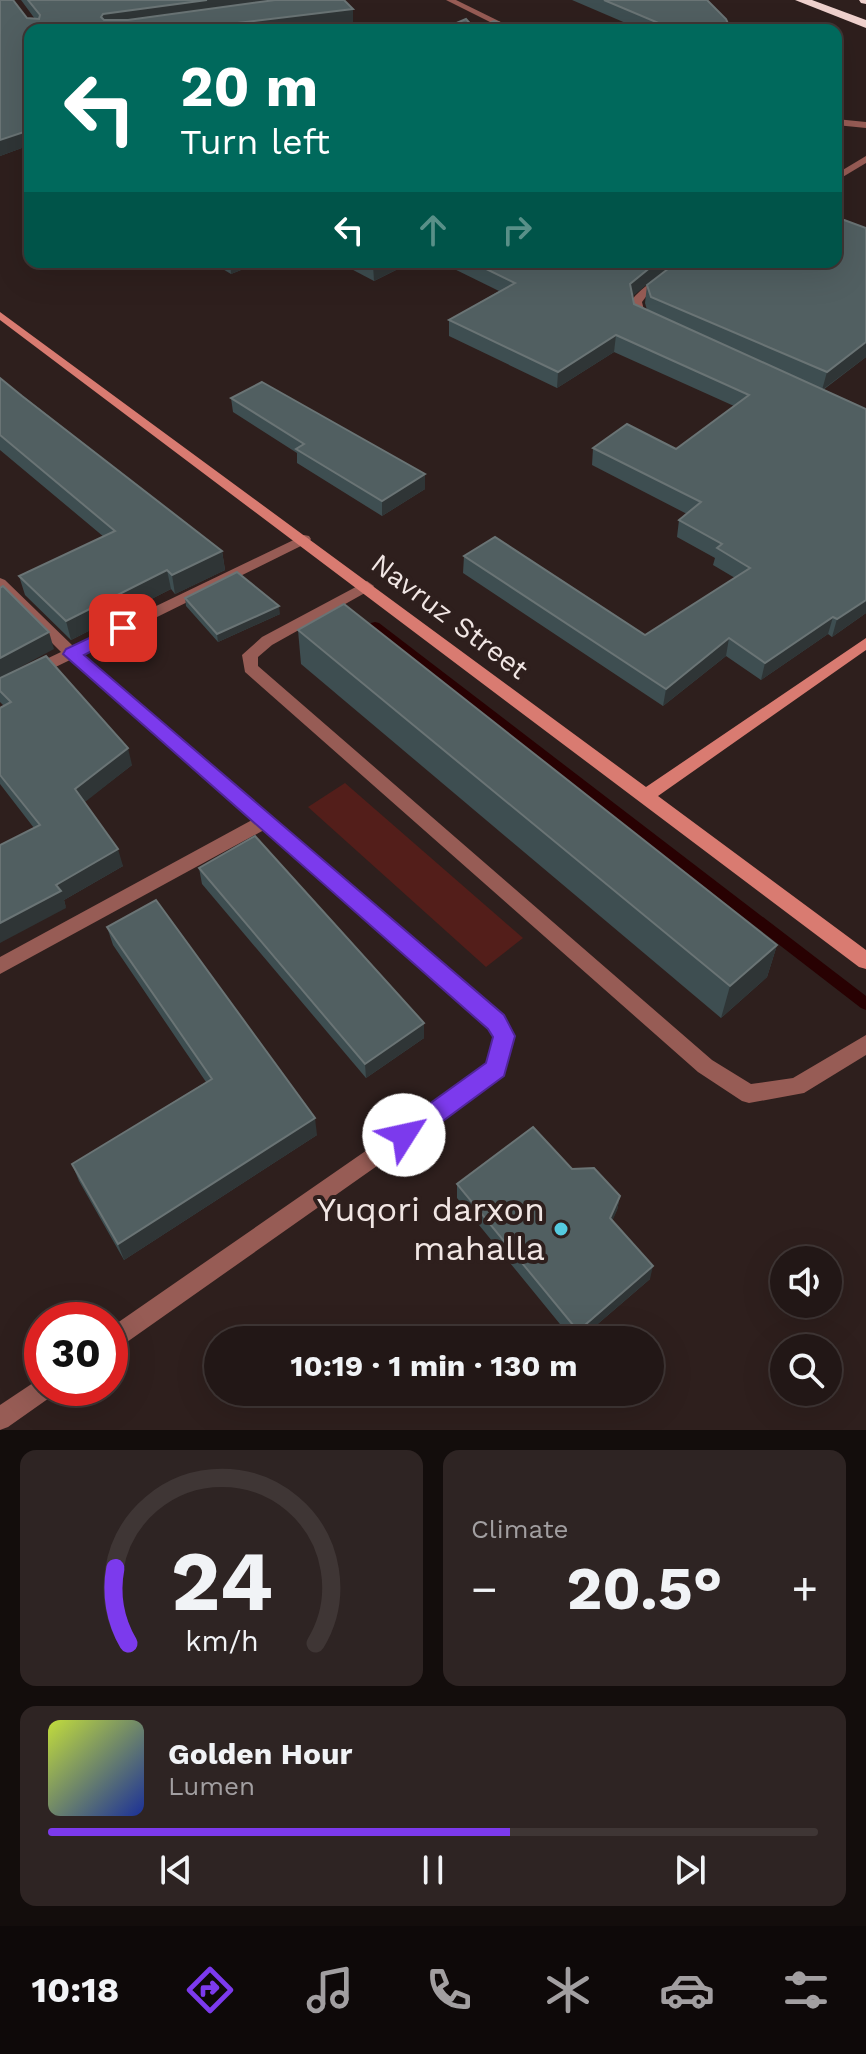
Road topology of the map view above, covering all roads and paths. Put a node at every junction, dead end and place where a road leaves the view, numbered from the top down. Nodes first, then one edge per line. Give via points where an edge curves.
1 (450, 0) edge
2 (801, 0) edge
3 (500, 24) edge
4 (866, 24) edge
5 (842, 123) edge
6 (866, 125) edge
7 (866, 159) edge
8 (842, 174) edge
9 (681, 268) edge
10 (0, 315) edge
11 (654, 325) edge
12 (304, 539) junction
13 (0, 583) edge
14 (367, 586) junction
15 (866, 643) edge
16 (72, 654) junction
17 (0, 688) edge
18 (646, 796) junction
19 (266, 821) junction
20 (866, 961) edge
21 (0, 966) edge
22 (866, 1044) edge
23 (128, 1329) edge
24 (24, 1402) edge
25 (0, 1419) edge

1 - 3 street
2 - 4 highway
5 - 6 street
7 - 8 street
9 - 11 street via 636,302 640,318
10 - 12 street, Navruz Street
12 - 14 street, Navruz Street
12 - 16 street
13 - 16 street
14 - 18 street, Navruz Street
14 - 22 street via 267,641 250,655 250,668 705,1066 749,1094 797,1087
15 - 18 street
16 - 17 street
16 - 19 street
18 - 20 street, Navruz Street
19 - 21 street
19 - 23 street via 496,1022 504,1036 503,1050 496,1069 478,1084
24 - 25 street

